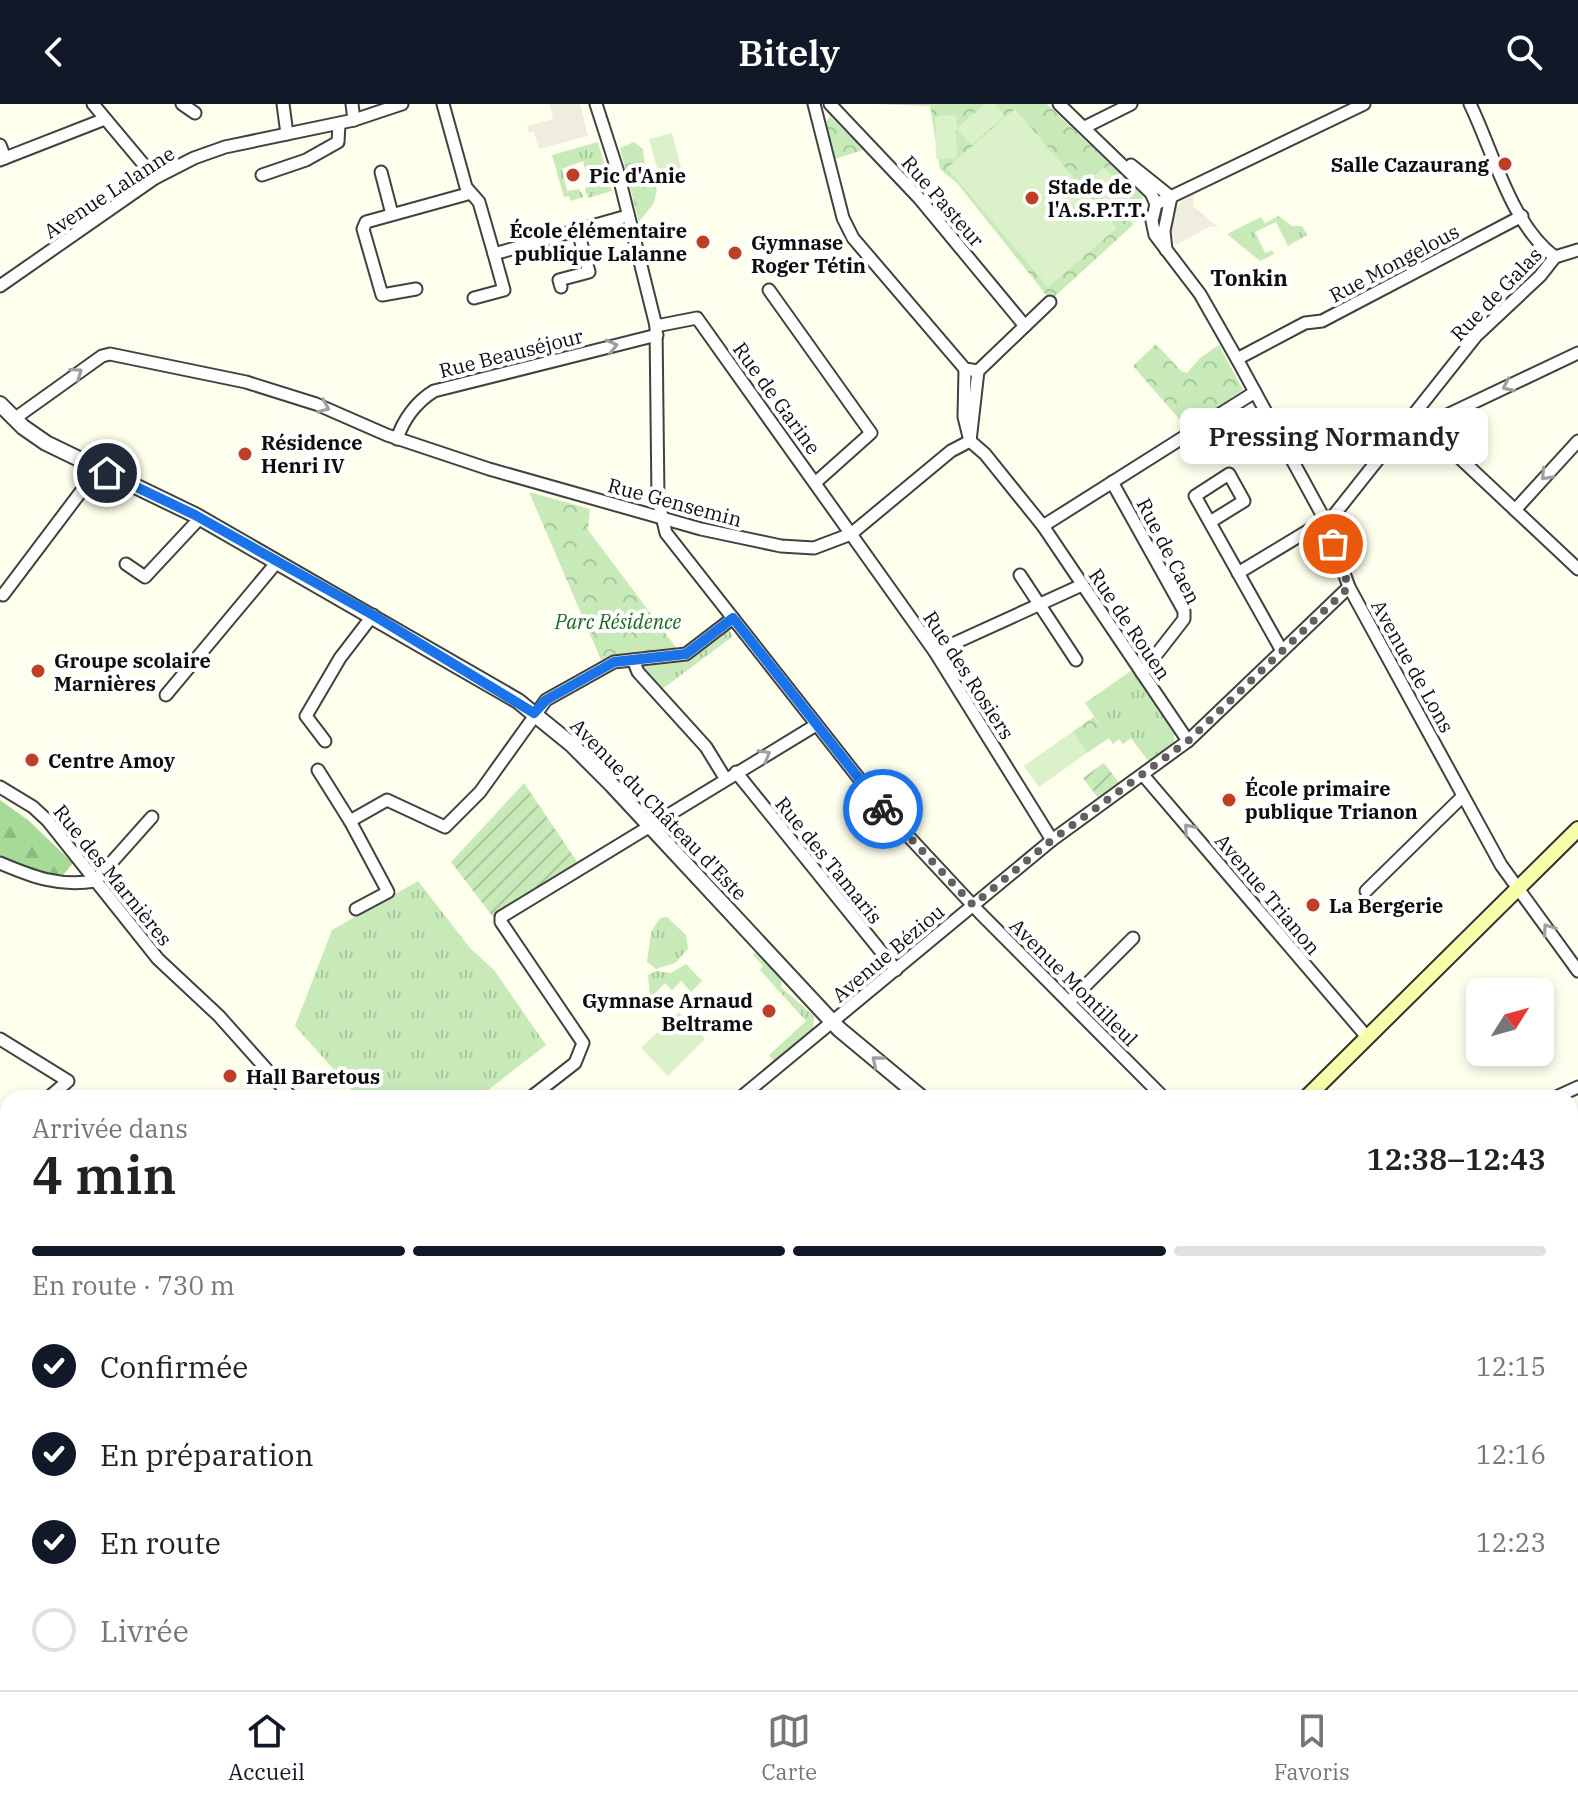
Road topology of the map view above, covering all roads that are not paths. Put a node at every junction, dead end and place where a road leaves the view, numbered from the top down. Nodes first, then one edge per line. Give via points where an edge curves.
1 (182, 104) edge
2 (283, 104) edge
3 (352, 104) edge
4 (402, 104) edge
5 (443, 104) edge
6 (596, 104) edge
7 (814, 104) edge
8 (830, 104) edge
9 (1059, 104) edge
10 (1131, 104) edge
11 (1364, 104) edge
12 (1470, 104) edge
13 (100, 109) edge
14 (195, 113) dead end
15 (354, 120) junction
16 (339, 124) junction
17 (1085, 127) junction
18 (287, 134) junction
19 (1096, 137) junction
20 (0, 145) edge
21 (3, 159) edge
22 (381, 172) dead end
23 (262, 175) dead end
24 (155, 178) junction
25 (471, 193) junction
26 (1171, 197) junction
27 (1156, 204) junction
28 (392, 214) junction
29 (627, 216) junction
30 (1522, 216) junction
31 (578, 231) junction
32 (1578, 250) edge
33 (1166, 251) junction
34 (494, 254) junction
35 (1555, 257) junction
36 (0, 286) edge
37 (561, 287) dead end
38 (416, 289) dead end
39 (769, 290) dead end
40 (474, 298) dead end
41 (1050, 302) dead end
42 (1025, 326) junction
43 (656, 330) junction
44 (1578, 353) edge
45 (1237, 359) junction
46 (965, 369) junction
47 (978, 371) junction
48 (1255, 392) junction
49 (4, 411) edge
50 (1414, 415) junction
51 (1426, 425) junction
52 (397, 439) junction
53 (970, 441) junction
54 (1578, 441) edge
55 (98, 469) junction
56 (1112, 482) junction
57 (815, 483) junction
58 (1515, 510) junction
59 (660, 516) junction
60 (200, 518) junction
61 (1210, 522) junction
62 (1326, 522) junction
63 (1043, 526) junction
64 (851, 534) junction
65 (277, 562) junction
66 (126, 564) dead end
67 (1578, 569) edge
68 (1238, 573) junction
69 (1020, 575) dead end
70 (1082, 585) junction
71 (1349, 587) junction
72 (3, 595) dead end
73 (1039, 606) junction
74 (373, 615) junction
75 (733, 618) junction
76 (1282, 651) junction
77 (935, 652) junction
78 (633, 660) junction
79 (1076, 660) dead end
80 (1142, 673) junction
81 (166, 695) dead end
82 (534, 713) junction
83 (816, 725) junction
84 (325, 741) dead end
85 (1188, 741) junction
86 (318, 770) dead end
87 (730, 775) junction
88 (1143, 775) junction
89 (0, 787) edge
90 (1463, 796) junction
91 (152, 817) dead end
92 (350, 821) junction
93 (650, 824) junction
94 (1578, 829) edge
95 (1052, 840) junction
96 (0, 863) edge
97 (95, 881) junction
98 (1518, 888) junction
99 (1366, 891) dead end
100 (973, 905) junction
101 (356, 909) dead end
102 (1133, 938) dead end
103 (896, 970) junction
104 (1578, 971) edge
105 (1069, 1002) junction
106 (832, 1023) junction
107 (1367, 1037) junction
108 (0, 1039) edge
109 (57, 1090) edge
110 (285, 1090) edge
111 (540, 1090) edge
112 (750, 1090) edge
113 (912, 1090) edge
114 (1156, 1090) edge
115 (1314, 1090) edge

1 - 14 street
2 - 18 street
3 - 15 street
4 - 15 street, Avenue Lalanne
5 - 25 street
6 - 29 street
7 - 46 street via 843,218 853,238
8 - 42 street, Rue Pasteur via 919,198
9 - 17 street
10 - 17 street
11 - 26 street
12 - 30 street
13 - 21 street
13 - 24 street
15 - 16 street, Avenue Lalanne
16 - 18 street, Avenue Lalanne
16 - 23 street via 338,142
17 - 19 street
18 - 24 street, Avenue Lalanne via 225,147
19 - 26 street
19 - 27 street
20 - 21 street
22 - 28 street
24 - 36 street, Avenue Lalanne
25 - 28 street
25 - 34 street via 479,202
26 - 27 street
26 - 33 street
27 - 33 street, Avenue de Lons via 1152,221
28 - 38 street via 363,226 381,293 386,297
29 - 31 street
29 - 43 street
30 - 35 street
30 - 45 street, Rue Mongelous via 1322,321 1305,323
31 - 34 street
31 - 37 street via 589,272 559,280
32 - 35 street, Rue de Galas
33 - 45 street, Avenue de Lons via 1200,294
34 - 40 street via 504,290
35 - 50 street, Rue de Galas via 1476,336
39 - 57 street via 871,433
41 - 42 street
42 - 47 street
52 -> 43 street, Rue Beauséjour via 413,410 434,391
43 - 57 street, Rue de Garine via 697,318
43 - 59 street
44 -> 51 street
45 - 48 street, Avenue de Lons
46 - 47 street
46 - 53 street via 964,417
47 - 53 street
48 - 56 street
48 - 62 street, Avenue de Lons
49 -> 52 street, Rue Gensemin via 110,354 246,382 316,404
49 - 55 street, Avenue du Château d'Este via 46,443
50 - 51 street
50 - 62 street, Rue de Galas
51 - 58 street
52 - 59 street, Rue Gensemin
53 - 63 street
53 - 64 street, Rue Gensemin
54 -> 58 street
55 - 60 street, Avenue du Château d'Este
55 - 72 street
56 - 63 street
56 - 80 street, Rue de Caen via 1184,611 1184,619
57 - 64 street, Rue de Garine
58 - 67 street
59 - 64 street, Rue Gensemin via 781,546 814,548
59 - 75 street, Avenue Montilleul via 666,533
60 - 65 street, Avenue du Château d'Este
60 - 66 street via 145,577
61 - 61 street via 1195,496 1229,474 1244,501
61 - 68 street
62 - 68 street, Rue de Galas
62 - 71 street, Avenue de Lons
63 - 70 street, Rue de Rouen
64 - 77 street, Rue des Rosiers
65 - 74 street, Avenue du Château d'Este
65 - 81 street
68 - 76 street
69 - 73 street
70 - 73 street
70 - 80 street, Rue de Rouen
71 - 76 street, Avenue Béziou
71 - 90 street, Avenue de Lons
73 - 77 street
73 - 79 street
74 - 82 street, Avenue du Château d'Este
74 - 84 street via 306,716
75 - 78 street via 682,656
75 - 83 street, Avenue Montilleul
76 - 85 street, Avenue Béziou
77 - 95 street, Rue des Rosiers
78 - 82 street via 614,662 546,700
78 - 87 street, Rue des Tamaris
80 - 85 street, Rue de Rouen
82 - 92 street via 480,792 445,827 387,800
82 - 93 street, Avenue du Château d'Este
87 -> 83 street
83 - 100 street, Avenue Montilleul via 883,809
85 - 88 street, Avenue Béziou
86 - 92 street
87 - 93 street
87 - 103 street, Rue des Tamaris
88 - 95 street, Avenue Béziou
107 -> 88 street, Avenue Trianon
89 - 97 street, Rue des Marnières via 48,821
90 - 98 street, Avenue de Lons
90 - 99 street
91 - 97 street
92 - 101 street via 388,892
93 - 106 street, Avenue du Château d'Este
93 - 111 street via 501,917 583,1043 575,1063
94 - 98 main road
95 - 100 street, Avenue Béziou
96 - 97 street via 40,880 73,885
97 - 110 street, Rue des Marnières via 158,959 219,1016
104 -> 98 street, Avenue de Lons
98 - 107 main road
100 - 103 street, Avenue Béziou
100 - 105 street, Avenue Montilleul
102 - 105 street
103 - 106 street, Avenue Béziou
105 - 114 street, Avenue Montilleul
106 - 112 street, Avenue Béziou
113 -> 106 street, Avenue du Château d'Este
107 - 115 main road
108 - 109 street via 68,1081

